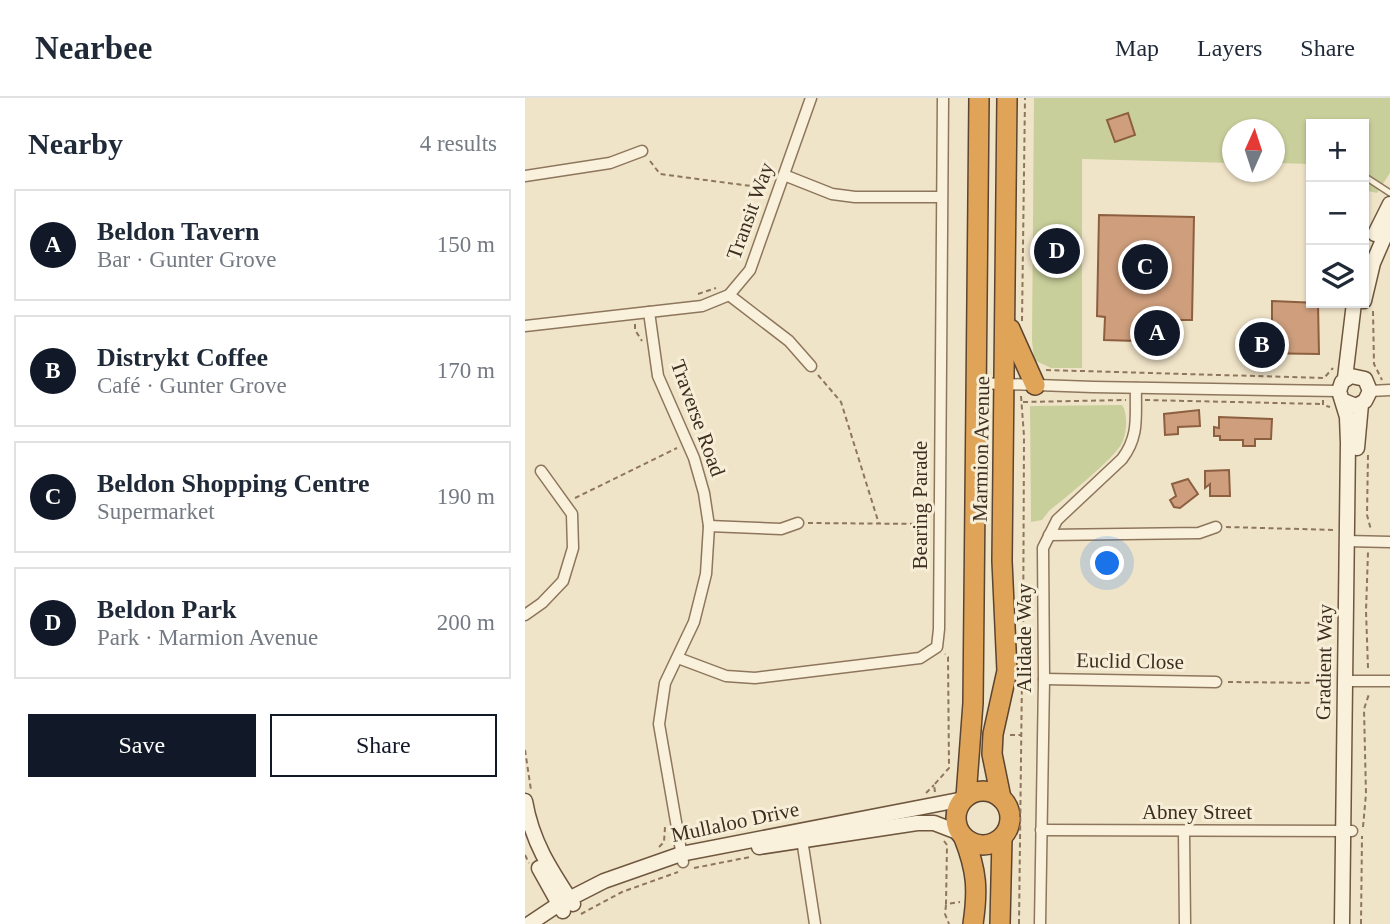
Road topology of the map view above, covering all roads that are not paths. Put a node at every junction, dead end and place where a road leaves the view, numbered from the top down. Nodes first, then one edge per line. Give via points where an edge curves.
1 (811, 98) edge
2 (943, 98) edge
3 (979, 98) edge
4 (1007, 98) edge
5 (642, 151) road end
6 (784, 175) junction
7 (525, 176) edge
8 (1369, 179) edge
9 (1390, 193) edge
10 (941, 197) junction
11 (1390, 204) edge
12 (1390, 224) edge
13 (1369, 251) edge
14 (1369, 290) edge
15 (729, 295) junction
16 (1353, 308) edge
17 (1366, 308) edge
18 (649, 312) junction
19 (1014, 322) junction
20 (525, 326) edge
21 (811, 366) road end
22 (1022, 380) junction
23 (976, 383) junction
24 (1376, 387) edge
25 (1136, 388) junction
26 (1343, 390) junction
27 (1361, 404) junction
28 (541, 471) dead end
29 (797, 523) road end
30 (709, 526) junction
31 (1216, 527) road end
32 (1049, 535) junction
33 (1346, 537) junction
34 (1390, 542) edge
35 (525, 615) edge
36 (678, 658) junction
37 (1044, 680) junction
38 (1345, 681) junction
39 (1390, 681) edge
40 (1216, 682) road end
41 (965, 798) junction
42 (1001, 798) junction
43 (525, 802) edge
44 (1041, 830) junction
45 (1347, 831) junction
46 (1184, 832) junction
47 (801, 835) junction
48 (962, 836) junction
49 (1002, 838) junction
50 (525, 841) edge
51 (682, 864) junction
52 (568, 908) junction
53 (529, 924) edge
54 (546, 924) edge
55 (815, 924) edge
56 (972, 924) edge
57 (1000, 924) edge
58 (1040, 924) edge
59 (1185, 924) edge
60 (1342, 924) edge
61 (1351, 924) edge

1 - 6 street, Transit Way
2 - 10 street, Bearing Parade
3 - 23 highway, Marmion Avenue
4 - 19 highway, Marmion Avenue
5 - 7 street via 610,163
6 - 10 street via 832,194
6 - 15 street, Transit Way via 750,270
8 - 9 lane
10 - 36 street, Bearing Parade via 937,647 920,658 755,678 726,676
11 - 13 street
12 - 14 street via 1373,263
15 - 18 street via 702,306
15 - 21 street via 789,341
16 - 26 street, Gradient Way
17 - 24 street via 1357,349
18 - 20 street
18 - 30 street, Traverse Road via 658,376 687,443 704,493
19 - 22 highway
19 - 22 highway, Marmion Avenue
22 - 23 street
22 - 25 street
22 - 42 highway, Marmion Avenue via 1002,561 1007,671 993,734
23 - 41 highway, Marmion Avenue via 973,703
24 - 26 street via 1354,375
24 - 27 street
25 - 26 street
25 - 32 street, Alidade Way via 1135,438 1130,449 1056,520
26 - 27 street via 1350,405
26 - 33 street, Gradient Way via 1348,443
27 - 33 street, Gradient Way
28 - 35 street via 572,514 573,548 562,582
29 - 30 street via 781,528
30 - 36 street, Traverse Road via 706,574 694,622
31 - 32 street via 1199,533
32 - 37 street, Alidade Way via 1043,548
33 - 34 street
33 - 38 street, Gradient Way
36 - 51 street, Traverse Road via 665,683 659,724
37 - 40 street, Euclid Close
37 - 44 street, Alidade Way
38 - 39 street
38 - 45 street, Gradient Way
41 - 42 highway via 983,791
41 - 47 street, Mullaloo Drive
41 - 48 highway via 956,820
42 - 49 highway via 1010,818
43 - 52 street via 532,834
44 - 46 street, Abney Street
44 - 58 street, Alidade Way
45 - 46 street, Abney Street
45 - 60 street, Gradient Way
45 - 61 street, Gradient Way
46 - 59 street
47 - 48 street, Mullaloo Drive via 934,823
47 - 51 street, Mullaloo Drive
47 - 55 street
48 - 49 highway via 983,846
48 - 56 highway via 976,870
49 - 57 highway
50 - 52 street
51 - 52 street, Mullaloo Drive
52 - 53 street, Mullaloo Drive
52 - 54 street, Mullaloo Drive

